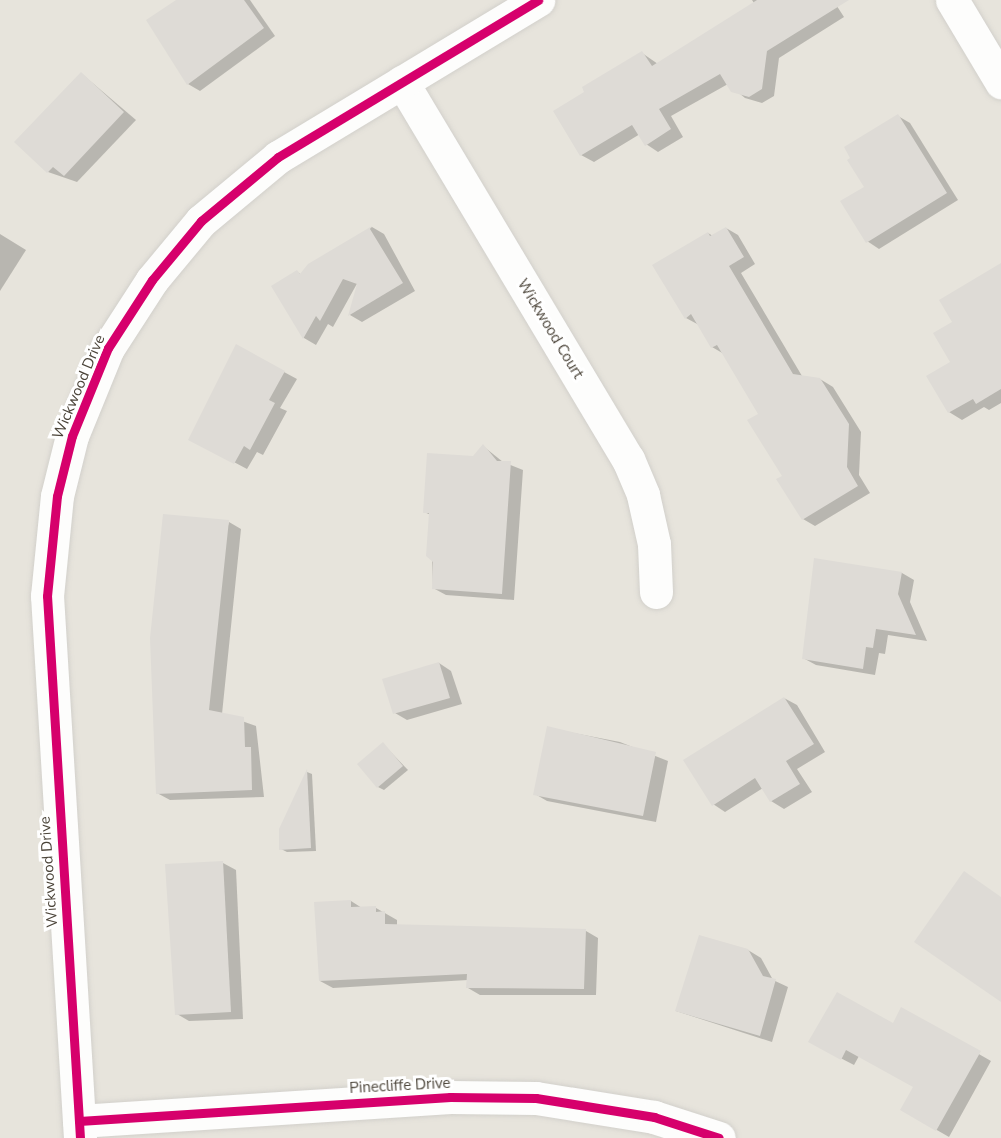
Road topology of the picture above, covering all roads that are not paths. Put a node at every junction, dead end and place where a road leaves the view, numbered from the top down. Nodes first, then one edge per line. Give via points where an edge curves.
1 (538, 0) edge
2 (952, 0) edge
3 (402, 82) junction
4 (1001, 82) edge
5 (656, 592) dead end
6 (80, 1129) edge
7 (719, 1138) edge

1 - 3 street, Wickwood Drive
2 - 4 street
3 - 5 street, Wickwood Court via 628,459 643,495 654,544
3 - 6 street, Wickwood Drive via 278,157 201,221 152,280 108,348 72,436 57,496 47,596
6 - 7 street, Pinecliffe Drive via 450,1097 536,1098 654,1117

